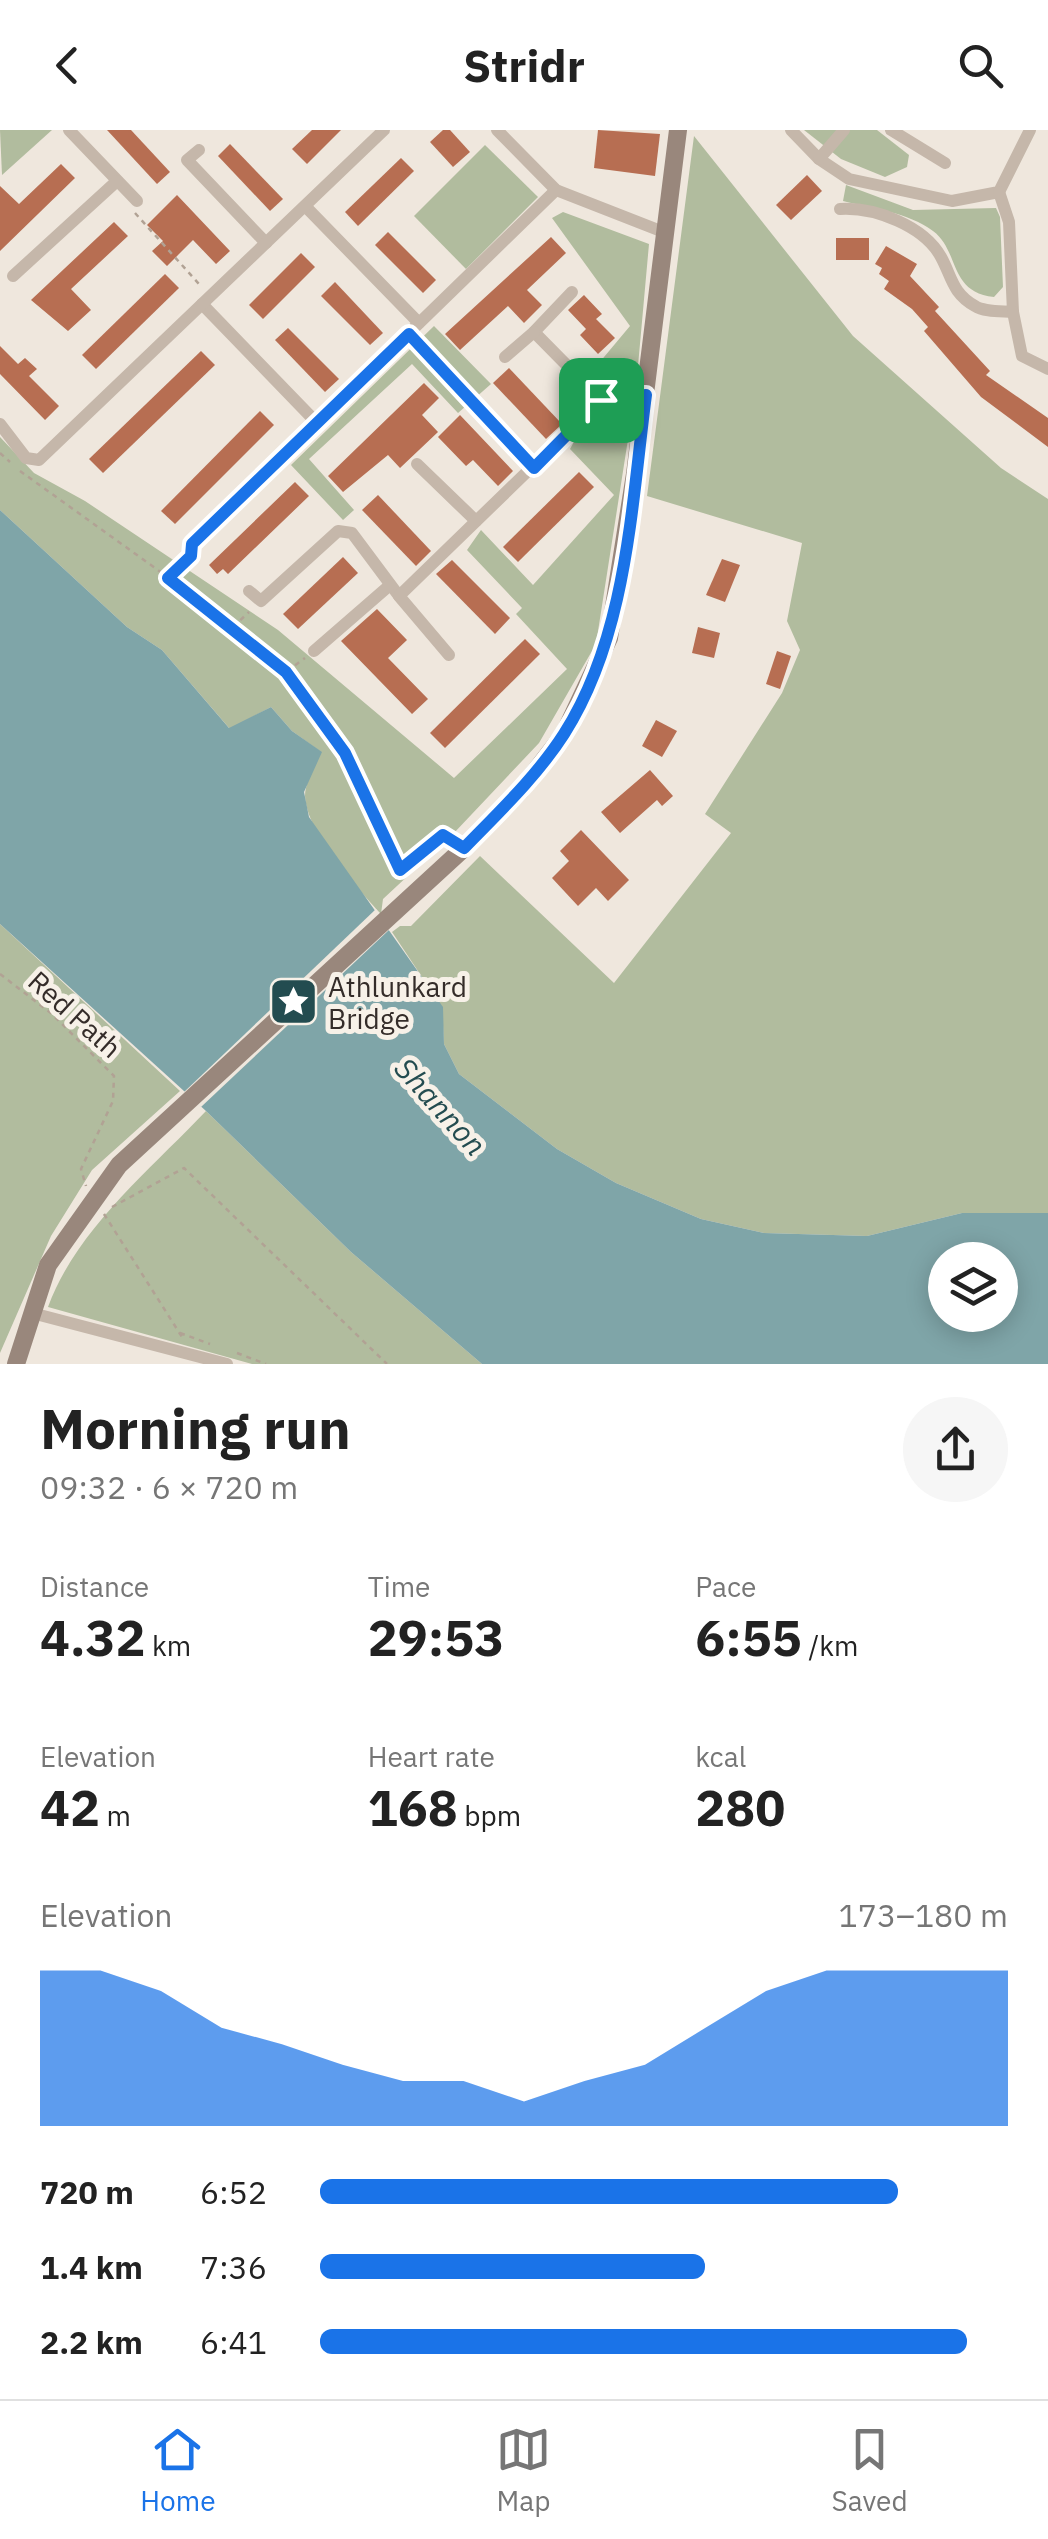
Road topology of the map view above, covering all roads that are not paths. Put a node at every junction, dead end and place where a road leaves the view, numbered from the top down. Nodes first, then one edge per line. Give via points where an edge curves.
1 (68, 130) edge
2 (384, 130) edge
3 (497, 130) edge
4 (678, 130) edge
5 (791, 130) edge
6 (844, 130) edge
7 (891, 130) edge
8 (1030, 130) edge
9 (199, 150) dead end
10 (819, 159) junction
11 (945, 163) dead end
12 (117, 180) junction
13 (556, 190) junction
14 (999, 192) junction
15 (137, 201) road end
16 (305, 206) junction
17 (840, 209) dead end
18 (666, 232) junction
19 (266, 243) junction
20 (13, 276) dead end
21 (572, 292) dead end
22 (206, 300) junction
23 (1013, 312) junction
24 (414, 328) junction
25 (534, 332) junction
26 (505, 358) dead end
27 (1048, 369) edge
28 (646, 395) junction
29 (601, 400) junction
30 (316, 423) junction
31 (0, 424) edge
32 (417, 464) dead end
33 (476, 521) junction
34 (192, 544) road end
35 (394, 590) junction
36 (260, 601) road end
37 (314, 650) road end
38 (449, 656) dead end
39 (32, 1313) junction
40 (222, 1363) edge
41 (16, 1364) edge

1 - 12 street
2 - 16 street
3 - 13 street
4 - 18 main road
5 - 10 street
6 - 10 street
7 - 11 street
8 - 14 street
9 - 19 street via 188,160
10 - 14 street via 848,179 952,202
12 - 15 street
12 - 20 street
13 - 18 street
13 - 24 street
14 - 23 street via 1009,222
16 - 19 street
16 - 24 street
17 - 23 street via 882,216 922,234 939,252 951,286 977,308
18 - 28 main road
19 - 22 street
21 - 25 street
22 - 30 street
22 - 31 street via 39,460 26,458
23 - 27 street via 1022,356
24 - 30 street
25 - 26 street
25 - 29 street
28 - 29 street
28 - 39 main road via 609,638 564,734 464,848 119,1165 48,1265
29 - 33 street
30 - 34 street
32 - 33 street
33 - 35 street
35 - 36 street via 352,533 338,531
35 - 37 street
35 - 38 street
39 - 40 street
39 - 41 main road

